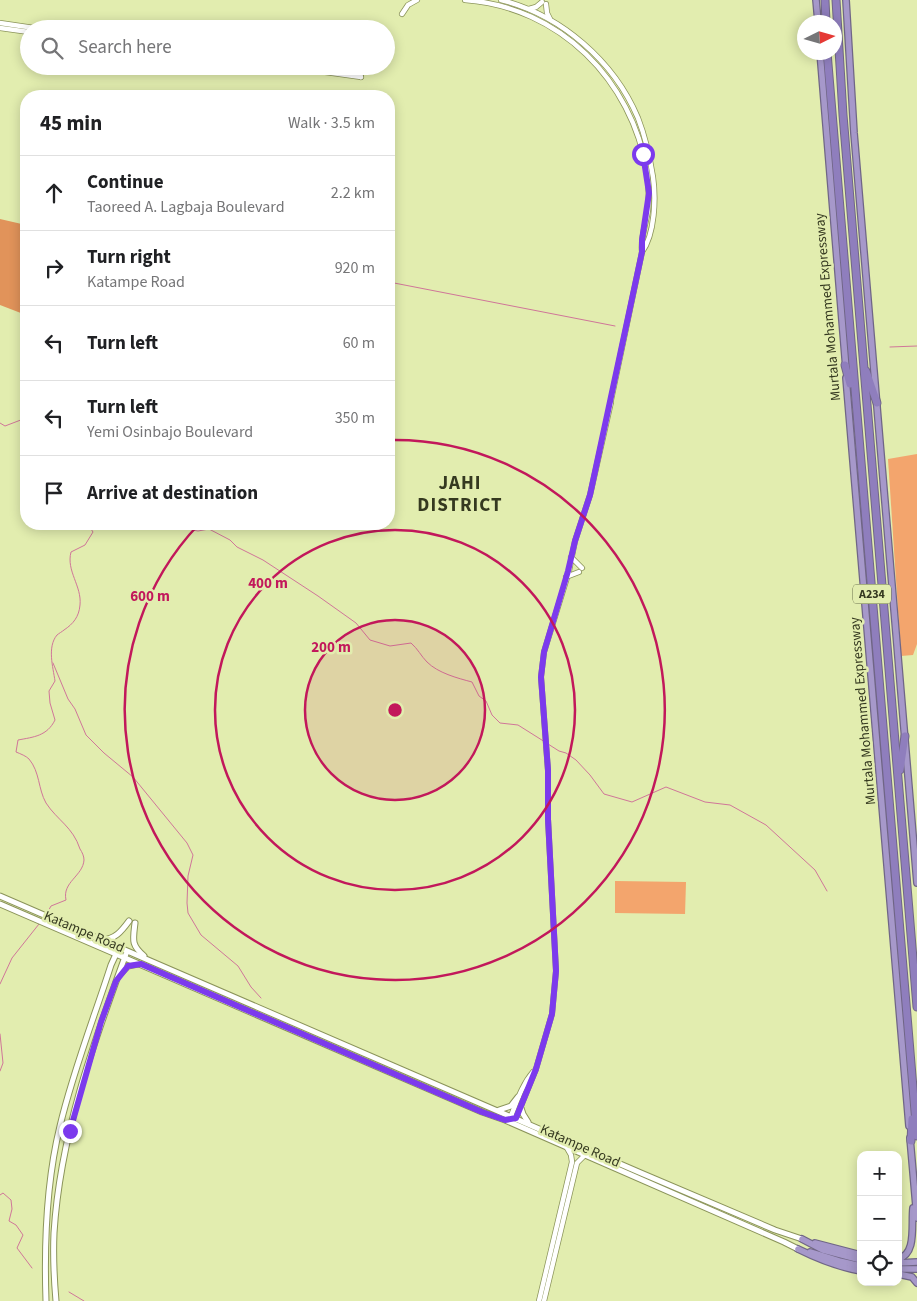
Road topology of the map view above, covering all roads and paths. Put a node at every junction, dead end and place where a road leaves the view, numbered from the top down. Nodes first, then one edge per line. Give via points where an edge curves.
1 (417, 0) edge
2 (465, 0) edge
3 (501, 0) edge
4 (817, 0) edge
5 (825, 0) edge
6 (836, 0) edge
7 (846, 2) edge
8 (529, 9) junction
9 (402, 14) dead end
10 (538, 15) junction
11 (818, 15) edge
12 (826, 15) edge
13 (550, 20) junction
14 (0, 23) edge
15 (20, 26) edge
16 (0, 28) edge
17 (20, 31) edge
18 (821, 60) edge
19 (828, 60) edge
20 (347, 75) edge
21 (359, 75) edge
22 (642, 252) junction
23 (863, 361) junction
24 (845, 365) junction
25 (611, 402) dead end
26 (855, 402) junction
27 (877, 403) junction
28 (603, 436) junction
29 (571, 558) junction
30 (566, 577) junction
31 (904, 736) junction
32 (898, 783) junction
33 (892, 841) junction
34 (904, 843) junction
35 (894, 860) junction
36 (905, 860) junction
37 (917, 883) edge
38 (0, 896) edge
39 (0, 904) edge
40 (129, 921) dead end
41 (135, 923) dead end
42 (102, 940) junction
43 (120, 947) junction
44 (102, 948) junction
45 (127, 951) junction
46 (116, 954) junction
47 (125, 957) junction
48 (148, 960) junction
49 (141, 964) junction
50 (111, 965) junction
51 (116, 981) junction
52 (917, 1007) edge
53 (536, 1069) junction
54 (76, 1072) junction
55 (85, 1075) junction
56 (518, 1097) junction
57 (521, 1108) junction
58 (497, 1110) junction
59 (514, 1120) junction
60 (530, 1124) junction
61 (914, 1138) edge
62 (567, 1148) junction
63 (585, 1155) junction
64 (915, 1193) junction
65 (691, 1194) junction
66 (688, 1200) junction
67 (917, 1218) edge
68 (802, 1239) junction
69 (798, 1249) junction
70 (822, 1253) junction
71 (857, 1254) edge
72 (902, 1257) edge
73 (857, 1259) edge
74 (917, 1262) edge
75 (902, 1263) edge
76 (857, 1265) edge
77 (917, 1268) edge
78 (902, 1269) edge
79 (857, 1270) edge
80 (902, 1275) edge
81 (917, 1283) edge
82 (46, 1301) edge
83 (56, 1301) edge
84 (539, 1301) edge
85 (544, 1301) edge

1 - 9 street
2 - 10 street
3 - 8 street
4 - 11 highway
5 - 12 highway
6 - 23 highway, Murtala Mohammed Expressway / A234
7 - 27 highway
8 - 10 street
8 - 13 street via 544,3
10 - 13 street
10 - 22 street via 593,61 613,86 632,121 643,154 649,193
13 - 22 street via 582,42 605,64 638,120 655,193 650,234
14 - 15 street
16 - 17 street
18 - 24 highway, Murtala Mohammed Expressway
19 - 26 highway, Murtala Mohammed Expressway / A234
20 - 21 street via 361,77
22 - 28 street
23 - 27 highway
23 - 32 highway, Murtala Mohammed Expressway / A234
24 - 26 highway
24 - 61 highway, Murtala Mohammed Expressway
25 - 28 street
26 - 33 highway, Murtala Mohammed Expressway / A234
27 - 31 highway
28 - 29 street
29 - 30 street
29 - 30 street via 580,570
30 - 53 street via 544,652 541,677 556,971 552,1014
31 - 32 highway
31 - 37 highway
32 - 34 highway, Murtala Mohammed Expressway / A234
33 - 34 highway via 898,845
33 - 35 highway, Murtala Mohammed Expressway / A234
34 - 36 highway, Murtala Mohammed Expressway / A234
35 - 36 highway via 899,857
35 - 61 highway, Murtala Mohammed Expressway / A234
36 - 52 highway, Murtala Mohammed Expressway / A234
38 - 42 main road, Katampe Road
39 - 44 main road, Katampe Road
40 - 42 main road via 116,936
41 - 48 main road via 133,943
42 - 43 main road, Katampe Road
43 - 45 main road, Katampe Road
43 - 46 main road
44 - 46 main road, Katampe Road
44 - 50 main road
45 - 47 main road
45 - 48 main road, Katampe Road
46 - 47 main road, Katampe Road
46 - 50 main road
47 - 49 main road, Katampe Road
47 - 51 main road
48 - 58 main road, Katampe Road
49 - 51 main road via 128,966
49 - 59 main road, Katampe Road via 478,1110
50 - 54 main road
51 - 55 main road
53 - 56 street
53 - 57 street
54 - 55 main road
54 - 82 main road via 60,1125 50,1189 44,1264
55 - 83 main road via 60,1182 54,1232
56 - 58 main road via 511,1106
56 - 59 street
57 - 59 street
57 - 60 main road
58 - 59 main road, Katampe Road
59 - 60 main road, Katampe Road
59 - 62 main road, Katampe Road
60 - 65 main road, Katampe Road
61 - 64 highway, Murtala Mohammed Expressway
62 - 63 main road, Katampe Road
62 - 84 street via 572,1162
63 - 66 main road, Katampe Road
63 - 85 street via 577,1163
64 - 67 highway, Murtala Mohammed Expressway
64 - 72 highway via 912,1247 909,1254
65 - 66 main road
65 - 68 main road, Katampe Road
66 - 69 main road, Katampe Road
68 - 70 highway
68 - 71 highway
69 - 70 highway
69 - 79 highway via 824,1262
70 - 73 highway
70 - 76 highway
74 - 75 highway
77 - 78 highway
80 - 81 highway via 912,1277

